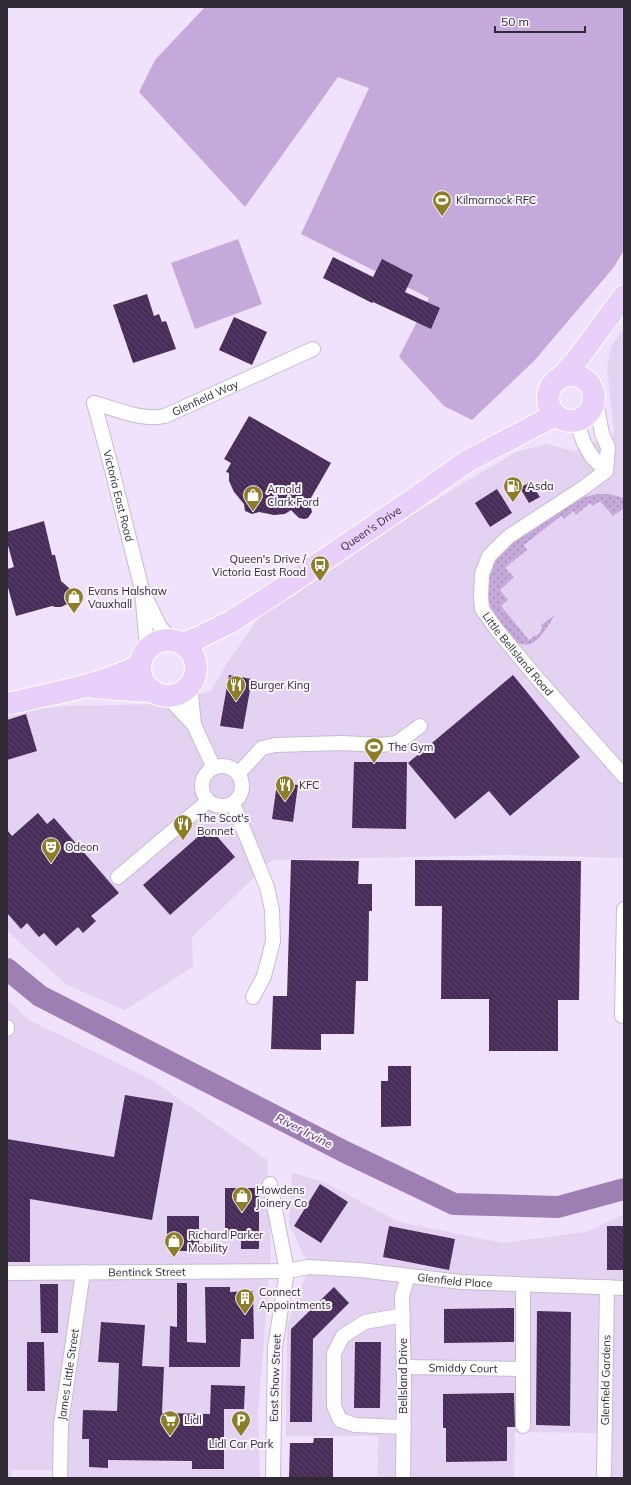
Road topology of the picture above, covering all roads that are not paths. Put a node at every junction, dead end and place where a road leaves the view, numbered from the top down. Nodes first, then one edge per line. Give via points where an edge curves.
1 (624, 296) edge
2 (600, 328) junction
3 (313, 349) dead end
4 (561, 377) junction
5 (593, 392) junction
6 (548, 395) junction
7 (94, 403) joint
8 (555, 415) junction
9 (576, 421) junction
10 (510, 438) junction
11 (606, 471) junction
12 (142, 590) junction
13 (232, 621) junction
14 (177, 642) junction
15 (144, 657) junction
16 (193, 677) junction
17 (89, 686) junction
18 (160, 693) junction
19 (7, 704) edge
20 (194, 725) junction
21 (420, 726) dead end
22 (214, 768) junction
23 (238, 774) junction
24 (624, 776) edge
25 (208, 801) junction
26 (233, 804) junction
27 (118, 877) dead end
28 (624, 909) edge
29 (253, 997) dead end
30 (622, 1016) dead end
31 (270, 1184) dead end
32 (287, 1271) junction
33 (83, 1272) junction
34 (7, 1273) edge
35 (408, 1276) junction
36 (523, 1285) junction
37 (607, 1286) junction
38 (624, 1288) edge
39 (403, 1315) junction
40 (404, 1367) junction
41 (523, 1369) junction
42 (523, 1426) dead end
43 (404, 1427) junction
44 (604, 1473) dead end
45 (60, 1478) edge
46 (273, 1478) edge
47 (403, 1478) edge

1 - 2 main road
2 - 4 main road
2 - 5 main road via 590,375
3 - 7 street, Glenfield Way via 165,416 145,418
4 - 5 main road via 581,377
4 - 6 main road via 550,388
5 - 9 main road via 594,404 588,415
5 - 11 street via 602,434 608,447
6 - 8 main road via 548,402
6 - 10 main road, Queen's Drive
7 - 12 street, Victoria East Road
8 - 9 main road via 568,422
8 - 10 main road, Queen's Drive
9 - 11 street via 592,457
10 - 13 main road, Queen's Drive via 466,462 299,578
11 - 24 street, Little Bellsland Road via 508,537 489,556 482,574 480,596 482,609 496,630
12 - 14 street, Victoria East Road via 160,627
12 - 15 street, Victoria East Road
13 - 14 main road, Queen's Drive via 198,638
13 - 16 main road, Queen's Drive
14 - 15 main road via 158,642
14 - 16 main road via 192,655
15 - 17 main road via 124,673
15 - 18 main road via 140,672 143,680 147,686
16 - 18 main road via 180,692
16 - 20 street
17 - 18 main road
17 - 19 main road
18 - 20 street
20 - 22 street
21 - 23 street via 397,743 275,745 262,748
22 - 23 street via 227,766
22 - 25 street via 204,776 202,783 204,796
23 - 26 street via 243,786 242,793
25 - 26 street via 220,807
25 - 27 street
26 - 29 street via 267,887 272,910 273,941 264,976
28 - 30 street
31 - 32 street, East Shaw Street
32 - 33 street, Bentinck Street
32 - 35 street, Glenfield Place via 309,1267
32 - 46 street, East Shaw Street via 275,1347
33 - 34 street, Bentinck Street
33 - 45 street, James Little Street via 61,1424
35 - 36 street, Glenfield Place
35 - 39 street, Bellsland Drive via 402,1296
36 - 37 street, Glenfield Place
36 - 41 street
37 - 38 street, Glenfield Place
37 - 44 street, Glenfield Gardens
39 - 40 street, Bellsland Drive
39 - 43 street via 365,1322 343,1336 334,1353 334,1406 340,1420 355,1425
40 - 41 street, Smiddy Court
40 - 43 street, Bellsland Drive
41 - 42 street
43 - 47 street, Bellsland Drive

